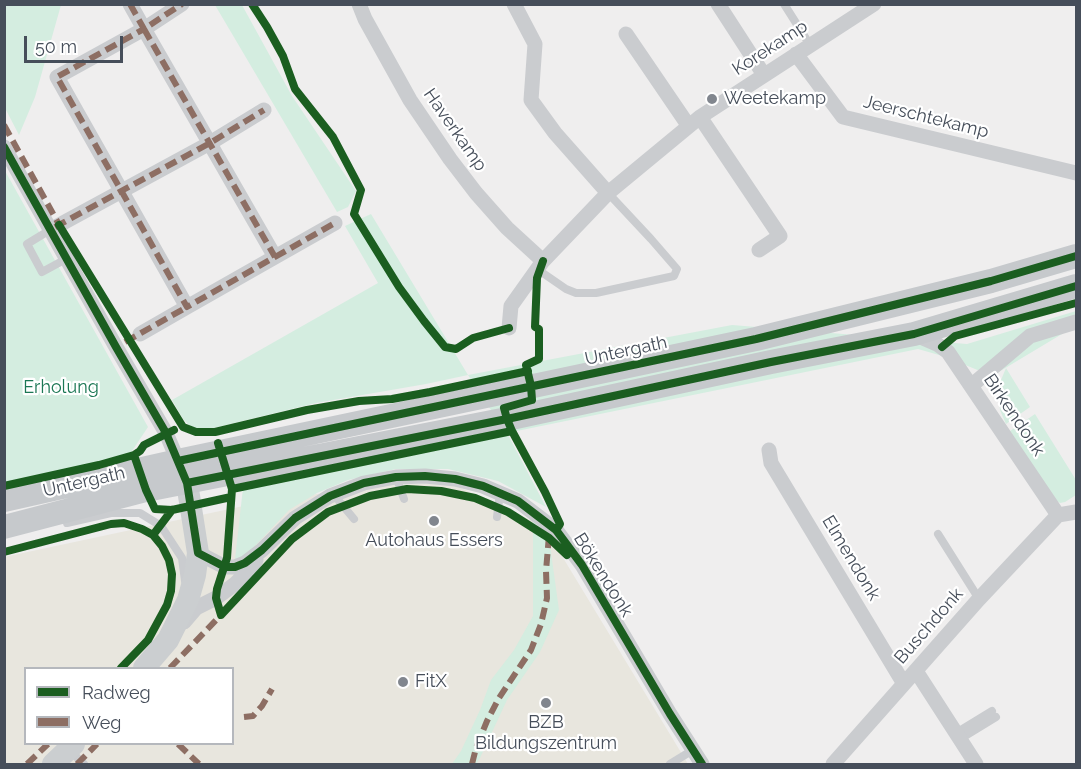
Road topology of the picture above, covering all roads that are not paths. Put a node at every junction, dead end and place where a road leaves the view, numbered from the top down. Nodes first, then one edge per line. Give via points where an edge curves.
1 (130, 4) edge
2 (182, 4) edge
3 (359, 4) edge
4 (514, 4) edge
5 (718, 4) edge
6 (784, 4) edge
7 (872, 5) edge
8 (144, 29) junction
9 (626, 34) dead end
10 (810, 45) junction
11 (796, 54) junction
12 (764, 75) junction
13 (264, 110) dead end
14 (694, 121) junction
15 (210, 143) junction
16 (4, 147) edge
17 (1077, 173) edge
18 (122, 192) junction
19 (608, 193) junction
20 (335, 223) dead end
21 (50, 230) junction
22 (759, 250) dead end
23 (275, 256) junction
24 (1077, 256) edge
25 (66, 259) junction
26 (540, 265) junction
27 (1077, 286) edge
28 (187, 307) junction
29 (1077, 322) edge
30 (509, 328) dead end
31 (140, 334) dead end
32 (914, 334) junction
33 (971, 386) junction
34 (769, 450) dead end
35 (182, 472) junction
36 (396, 477) junction
37 (500, 493) junction
38 (334, 495) junction
39 (404, 499) dead end
40 (4, 500) edge
41 (1077, 512) edge
42 (1058, 515) junction
43 (497, 517) dead end
44 (354, 519) dead end
45 (56, 525) dead end
46 (4, 527) edge
47 (938, 534) dead end
48 (262, 550) junction
49 (198, 553) junction
50 (979, 599) junction
51 (188, 600) junction
52 (168, 640) junction
53 (146, 667) edge
54 (916, 671) junction
55 (904, 684) junction
56 (994, 714) dead end
57 (958, 736) junction
58 (693, 750) junction
59 (670, 765) edge
60 (702, 765) edge
61 (833, 765) edge
62 (976, 765) edge

1 - 8 street
2 - 8 street
3 - 26 street, Haverkamp via 410,100 450,159
4 - 19 street via 535,44 531,100
5 - 12 street
6 - 10 lane
7 - 10 street, Korekamp
8 - 15 street
8 - 18 street via 57,77
9 - 14 street
10 - 11 street, Korekamp
11 - 12 street, Korekamp
11 - 17 street, Jeerschtekamp via 843,117
12 - 14 street, Korekamp
13 - 15 street
14 - 19 street, Korekamp
14 - 22 street via 780,236
15 - 18 street
15 - 23 street
16 - 21 street
18 - 21 street
18 - 28 street
19 - 26 street, Korekamp
19 - 26 lane via 677,269 674,276 596,293 576,293
20 - 23 street
21 - 25 street
21 - 25 lane via 27,244 42,272
23 - 28 street
24 - 35 main road, Untergath via 756,339
25 - 35 street via 166,433
26 - 30 street, Korekamp via 511,306
27 - 32 main road, Untergath
28 - 31 street
29 - 33 street via 1029,336
32 - 33 street, Birkendonk via 948,352
32 - 35 main road, Untergath via 483,424
33 - 42 street, Birkendonk
34 - 55 street, Elmendonk via 771,463
35 - 40 main road, Untergath
35 - 46 main road, Untergath via 146,490
35 - 49 main road
36 - 37 street, Bökendonk via 455,479
36 - 38 street, Bökendonk via 364,483
36 - 39 lane
37 - 43 lane
37 - 58 street, Bökendonk via 518,501 556,530 582,565
38 - 44 lane
38 - 48 street, Bökendonk via 295,518
41 - 42 street
42 - 50 street, Buschdonk
45 - 51 lane via 111,513 140,513 161,526 182,558
47 - 50 lane
48 - 49 street, Bökendonk via 235,567 225,567
48 - 52 street, Bökendonk via 235,584 196,608
49 - 51 main road
50 - 54 street, Buschdonk
51 - 52 main road
52 - 53 main road
54 - 55 street, Buschdonk
54 - 57 street
55 - 61 street, Buschdonk
56 - 57 lane
57 - 62 street
58 - 59 lane
58 - 60 street, Bökendonk

